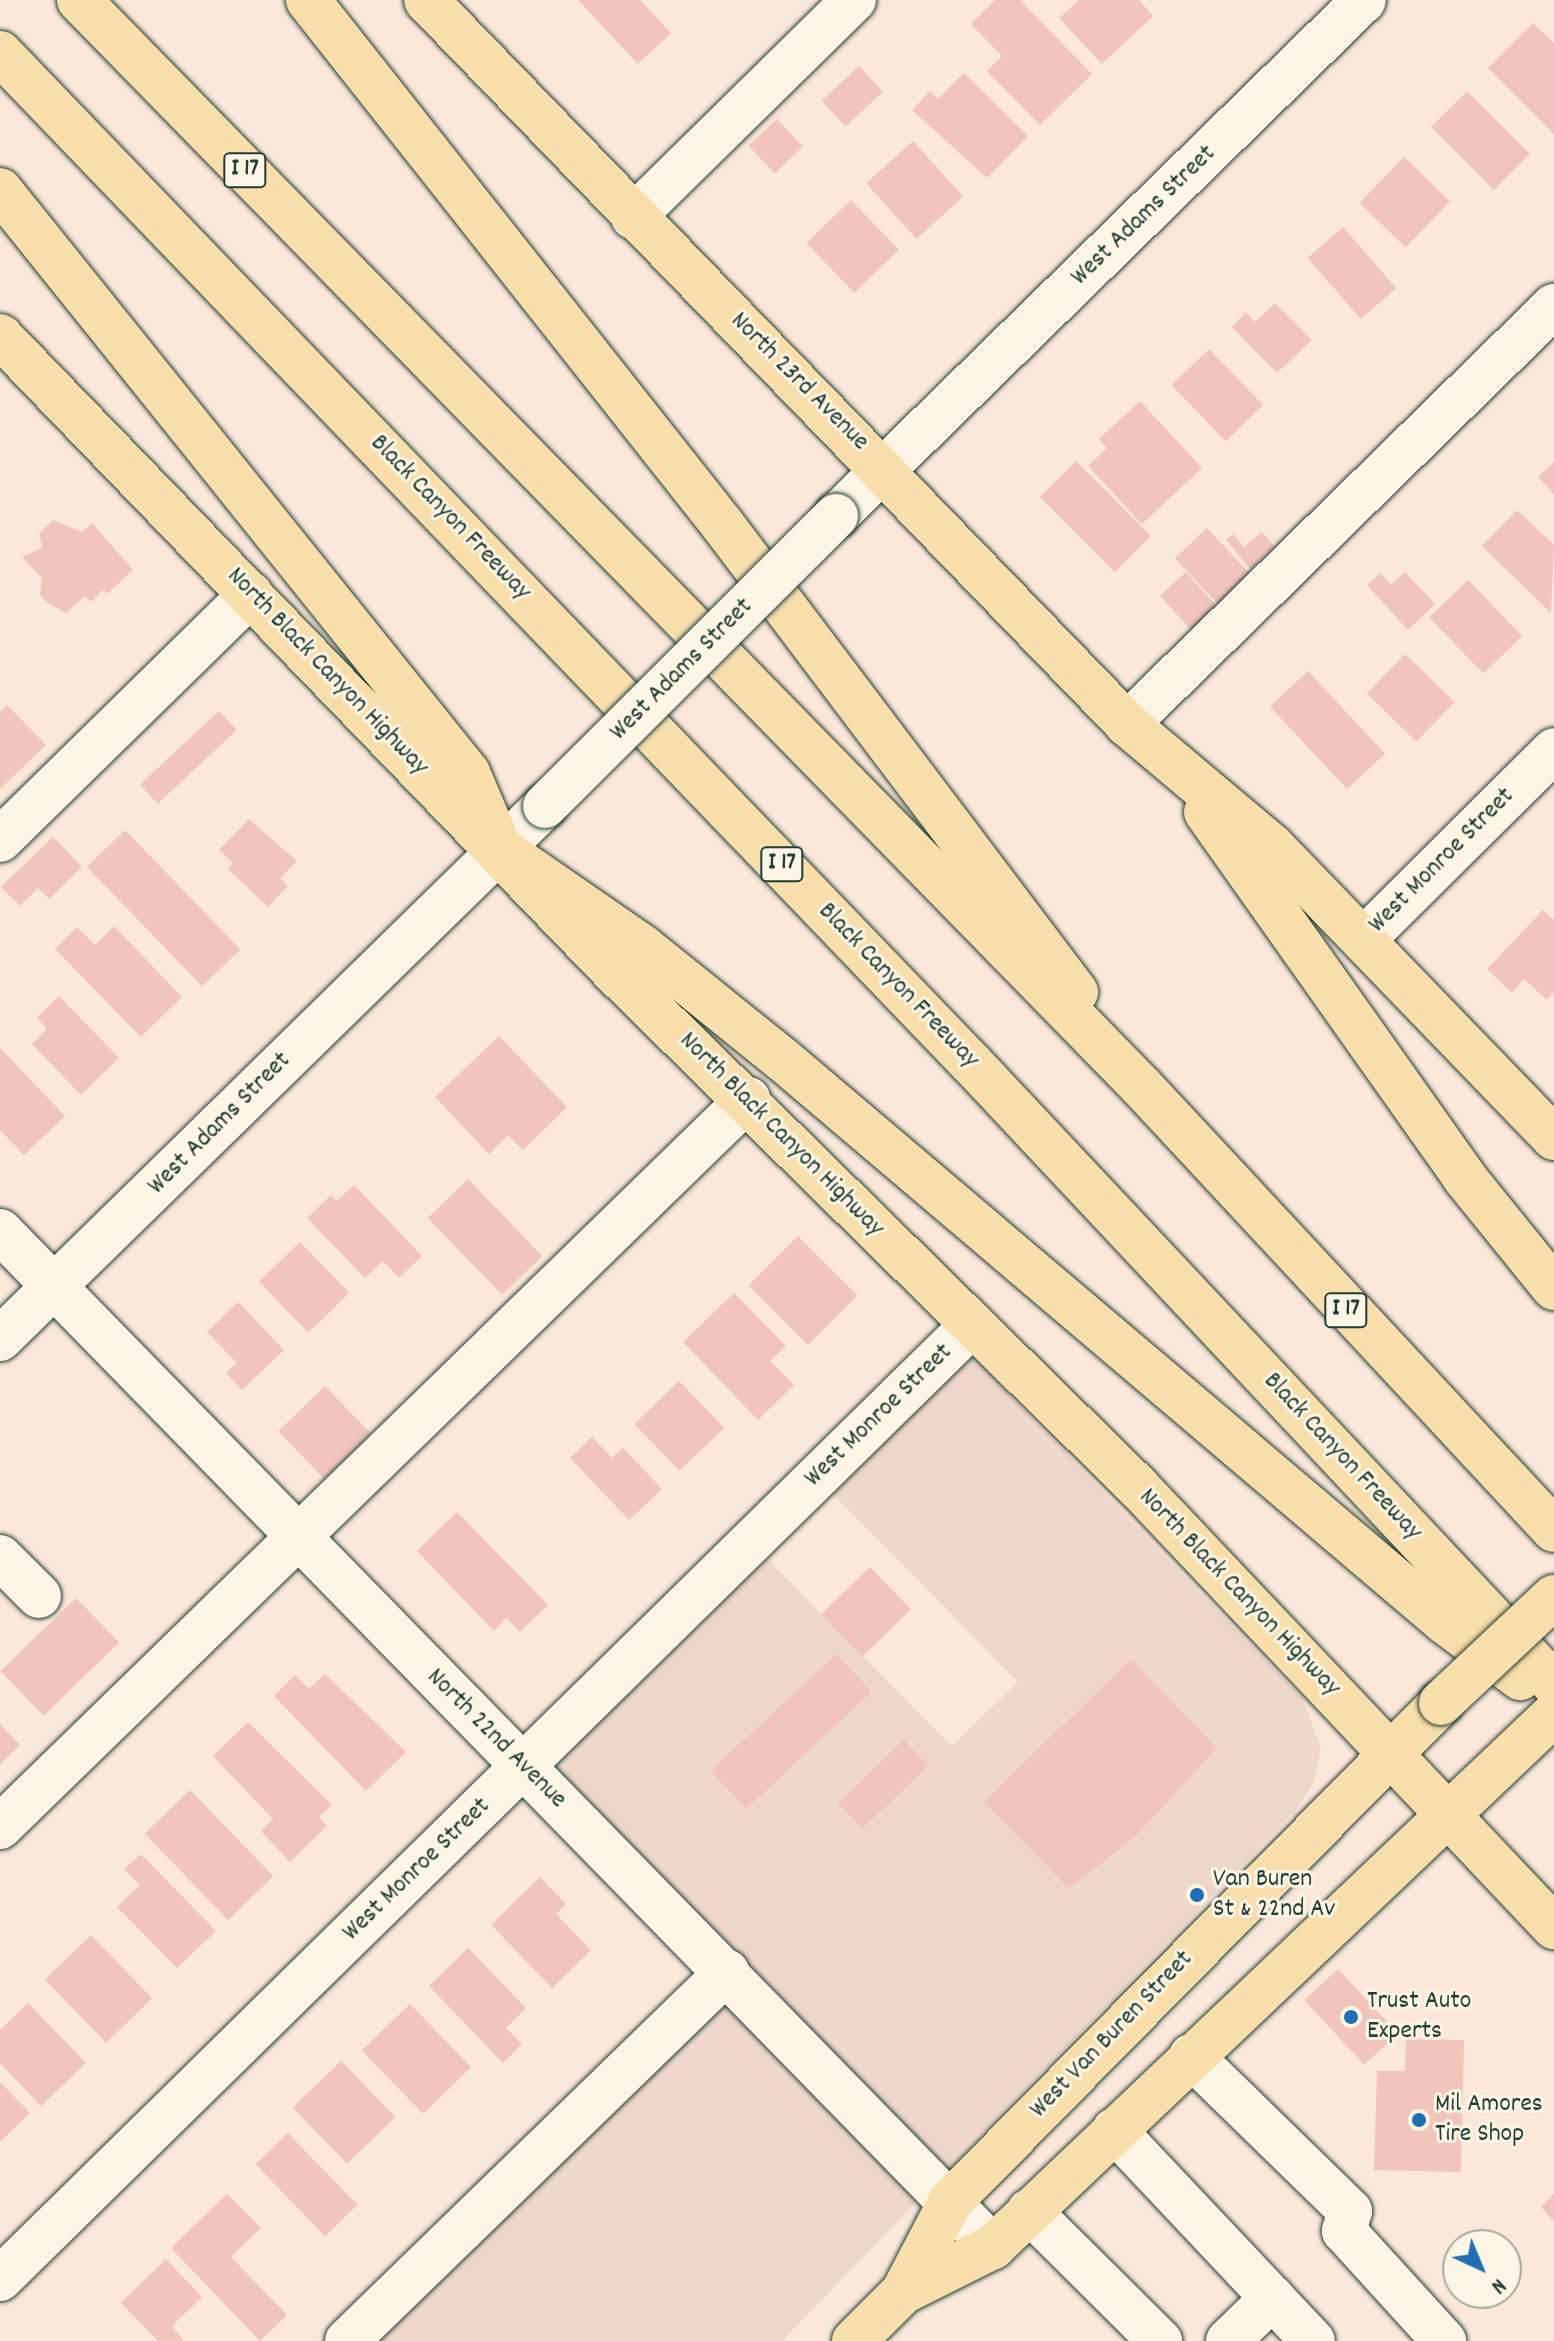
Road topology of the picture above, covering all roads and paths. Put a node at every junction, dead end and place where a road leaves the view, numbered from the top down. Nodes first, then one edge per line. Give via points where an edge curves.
1 (79, 0) edge
2 (308, 0) edge
3 (426, 0) edge
4 (854, 0) edge
5 (1364, 0) edge
6 (0, 53) edge
7 (0, 190) edge
8 (633, 217) junction
9 (1554, 306) edge
10 (2, 343) edge
11 (885, 469) junction
12 (251, 594) junction
13 (1127, 724) junction
14 (1554, 750) edge
15 (1171, 765) junction
16 (0, 840) edge
17 (500, 848) junction
18 (1364, 939) junction
19 (1141, 1086) junction
20 (748, 1099) junction
21 (1554, 1138) edge
22 (0, 1231) edge
23 (55, 1286) junction
24 (1554, 1288) edge
25 (971, 1326) junction
26 (0, 1339) edge
27 (1554, 1530) edge
28 (297, 1538) junction
29 (0, 1557) edge
30 (39, 1596) dead end
31 (1554, 1597) edge
32 (1554, 1684) edge
33 (1554, 1703) edge
34 (1554, 1714) edge
35 (1390, 1751) junction
36 (523, 1765) junction
37 (1447, 1814) junction
38 (0, 1827) edge
39 (1554, 1927) edge
40 (727, 1972) junction
41 (1191, 2056) junction
42 (1114, 2130) junction
43 (950, 2202) junction
44 (1029, 2211) junction
45 (993, 2247) junction
46 (0, 2279) edge
47 (903, 2292) junction
48 (1272, 2298) junction
49 (347, 2341) edge
50 (854, 2341) edge
51 (1160, 2341) edge
52 (1228, 2341) edge
53 (1313, 2341) edge
54 (1444, 2341) edge

1 - 19 main road, I 17
2 - 19 main road via 1013,901
3 - 8 main road, North 23rd Avenue
4 - 8 street
5 - 11 street, West Adams Street
6 - 32 main road, Black Canyon Freeway / I 17 via 983,1075
7 - 17 main road via 468,773
8 - 11 main road, North 23rd Avenue
9 - 13 street
10 - 12 main road, North Black Canyon Highway
11 - 13 main road, North 23rd Avenue
11 - 17 street, West Adams Street, bridge
12 - 16 street
12 - 17 main road, North Black Canyon Highway
13 - 15 main road, North 23rd Avenue
14 - 18 street, West Monroe Street
15 - 18 main road via 1272,846
15 - 24 main road via 1464,1177
17 - 20 main road, North Black Canyon Highway via 616,974
17 - 23 street, West Adams Street
17 - 33 main road via 643,947 770,1049 1445,1622
18 - 21 main road
19 - 27 main road, I 17
20 - 25 main road, North Black Canyon Highway
20 - 28 street
22 - 23 street, North 22nd Avenue
23 - 26 street, West Adams Street
23 - 28 street, North 22nd Avenue
25 - 35 main road, North Black Canyon Highway via 1138,1487
25 - 36 street, West Monroe Street
28 - 36 street, North 22nd Avenue
28 - 38 street
29 - 30 street
31 - 35 main road, West Van Buren Street, bridge
34 - 37 main road, West Van Buren Street
35 - 37 main road, North Black Canyon Highway
35 - 43 main road, West Van Buren Street
36 - 40 street, North 22nd Avenue
36 - 46 street, West Monroe Street
37 - 39 main road, North Black Canyon Highway
37 - 41 main road, West Van Buren Street
40 - 43 street, North 22nd Avenue
40 - 49 street
41 - 42 main road, West Van Buren Street
41 - 54 street via 1350,2211 1344,2231
42 - 44 main road, West Van Buren Street
42 - 48 street
43 - 45 street, North 22nd Avenue
43 - 47 main road, West Van Buren Street
44 - 45 main road, West Van Buren Street
44 - 51 street
45 - 47 main road, West Van Buren Street
47 - 50 main road, West Van Buren Street
48 - 52 street
48 - 53 street

